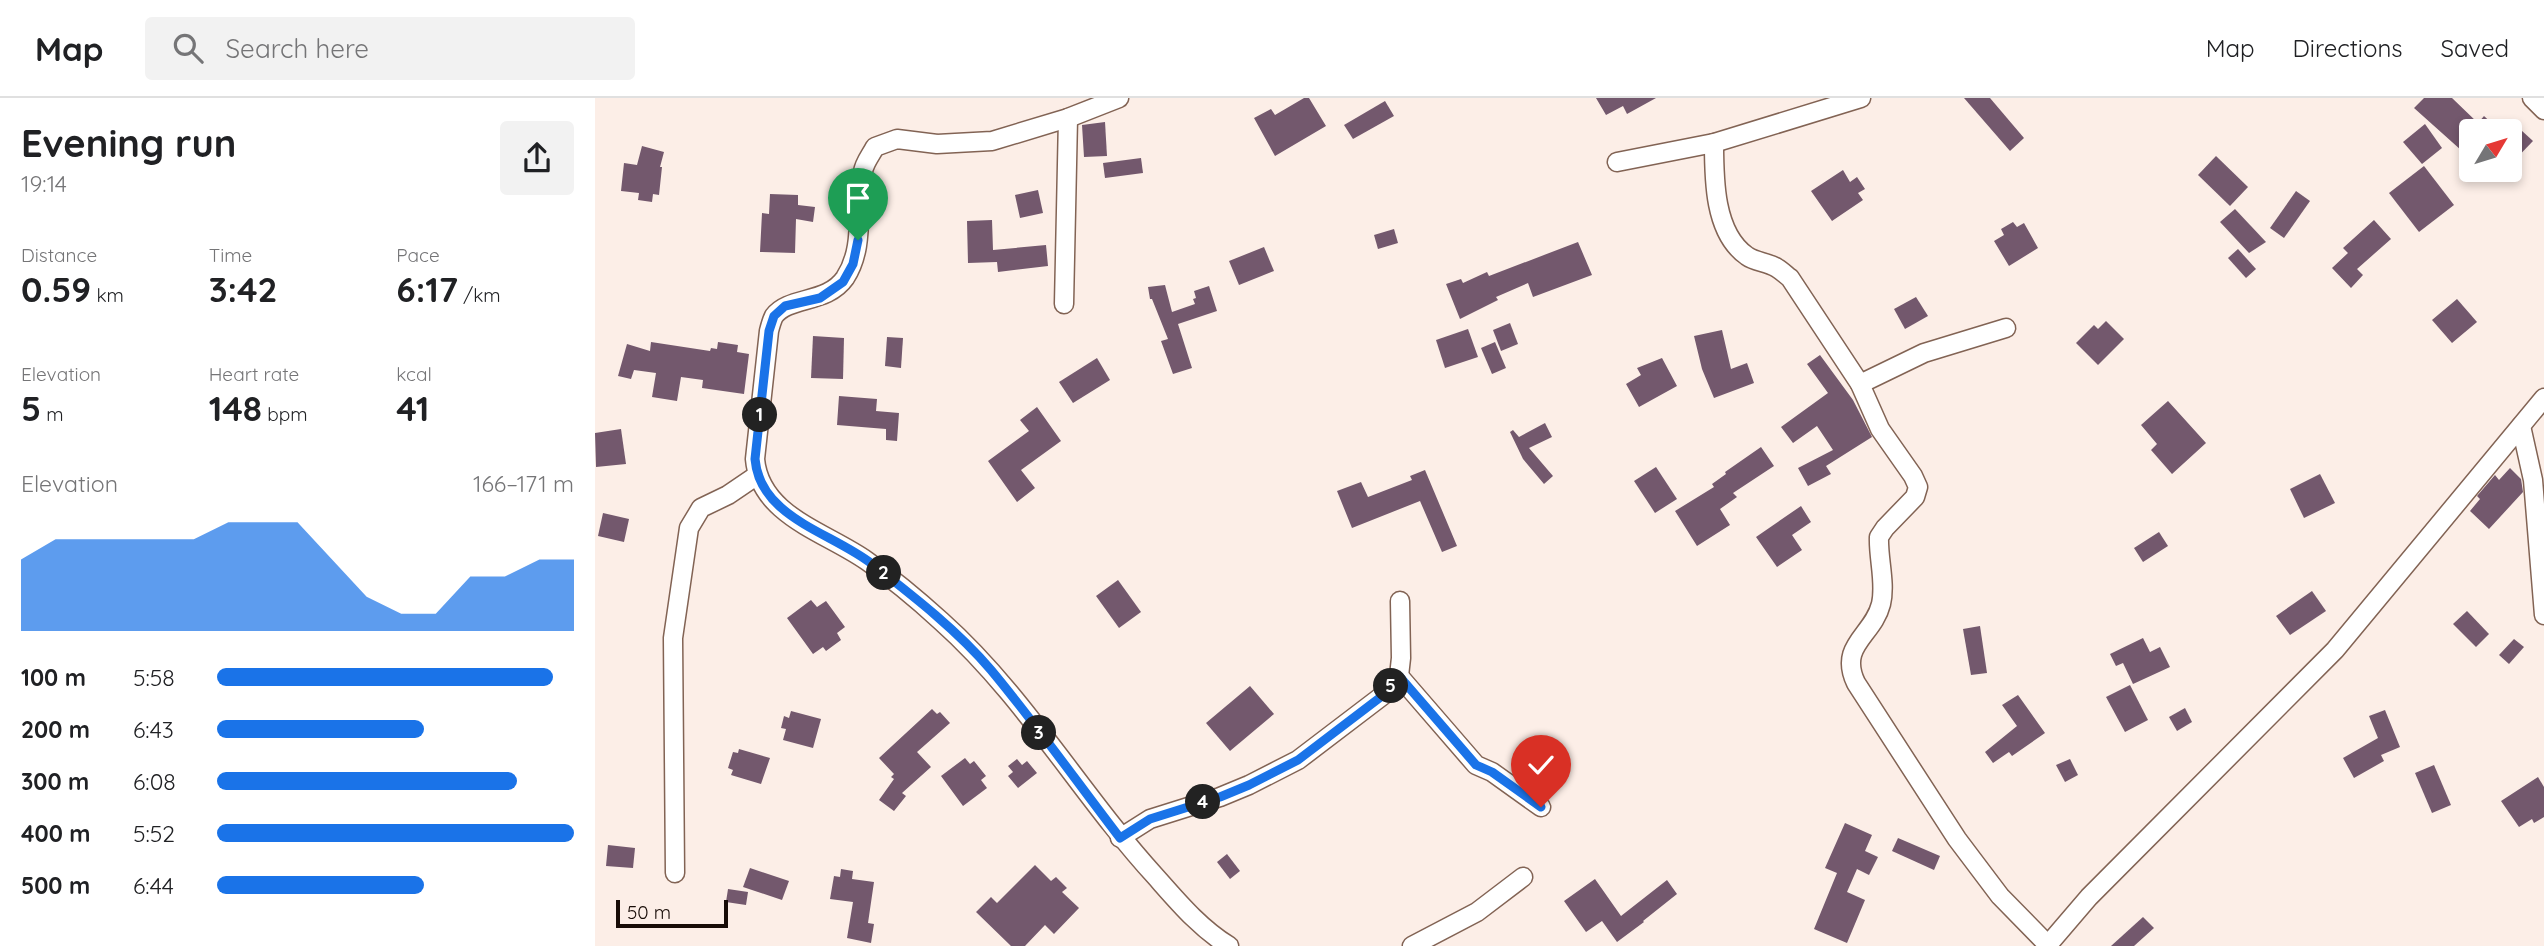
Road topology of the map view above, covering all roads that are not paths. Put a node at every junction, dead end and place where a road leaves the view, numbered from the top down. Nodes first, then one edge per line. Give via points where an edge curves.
1 (1118, 98) edge
2 (1861, 98) edge
3 (2532, 98) edge
4 (2544, 110) edge
5 (1069, 118) junction
6 (1714, 143) junction
7 (1617, 162) dead end
8 (1064, 304) dead end
9 (2006, 328) dead end
10 (1860, 384) junction
11 (2544, 398) edge
12 (2521, 426) junction
13 (756, 476) junction
14 (1400, 601) dead end
15 (2544, 615) edge
16 (1399, 676) junction
17 (1541, 807) dead end
18 (1120, 838) junction
19 (675, 873) dead end
20 (1523, 877) dead end
21 (2048, 945) edge
22 (1229, 946) edge
23 (1412, 946) edge

1 - 5 street
2 - 6 street
3 - 4 street
5 - 8 street
5 - 13 street via 992,141 937,144 897,139 875,148 863,170 858,240 843,282 820,298 785,306 774,316
6 - 7 street
6 - 10 street via 1714,177 1723,222 1733,243 1748,257 1776,267 1790,278
9 - 10 street via 1924,353
10 - 21 street via 1880,429 1918,486 1915,497 1879,537 1881,605 1851,654 1849,670 1957,839 2000,896
11 - 12 street
12 - 15 street via 2533,480
12 - 21 street via 2335,650 2089,897
13 - 18 street via 779,508 866,560 942,622 989,668
13 - 19 street via 701,508 689,528 674,638
14 - 16 street
16 - 17 street via 1476,765
16 - 18 street via 1386,693 1298,760 1220,797 1150,819
18 - 22 street via 1195,921
20 - 23 street via 1477,912

